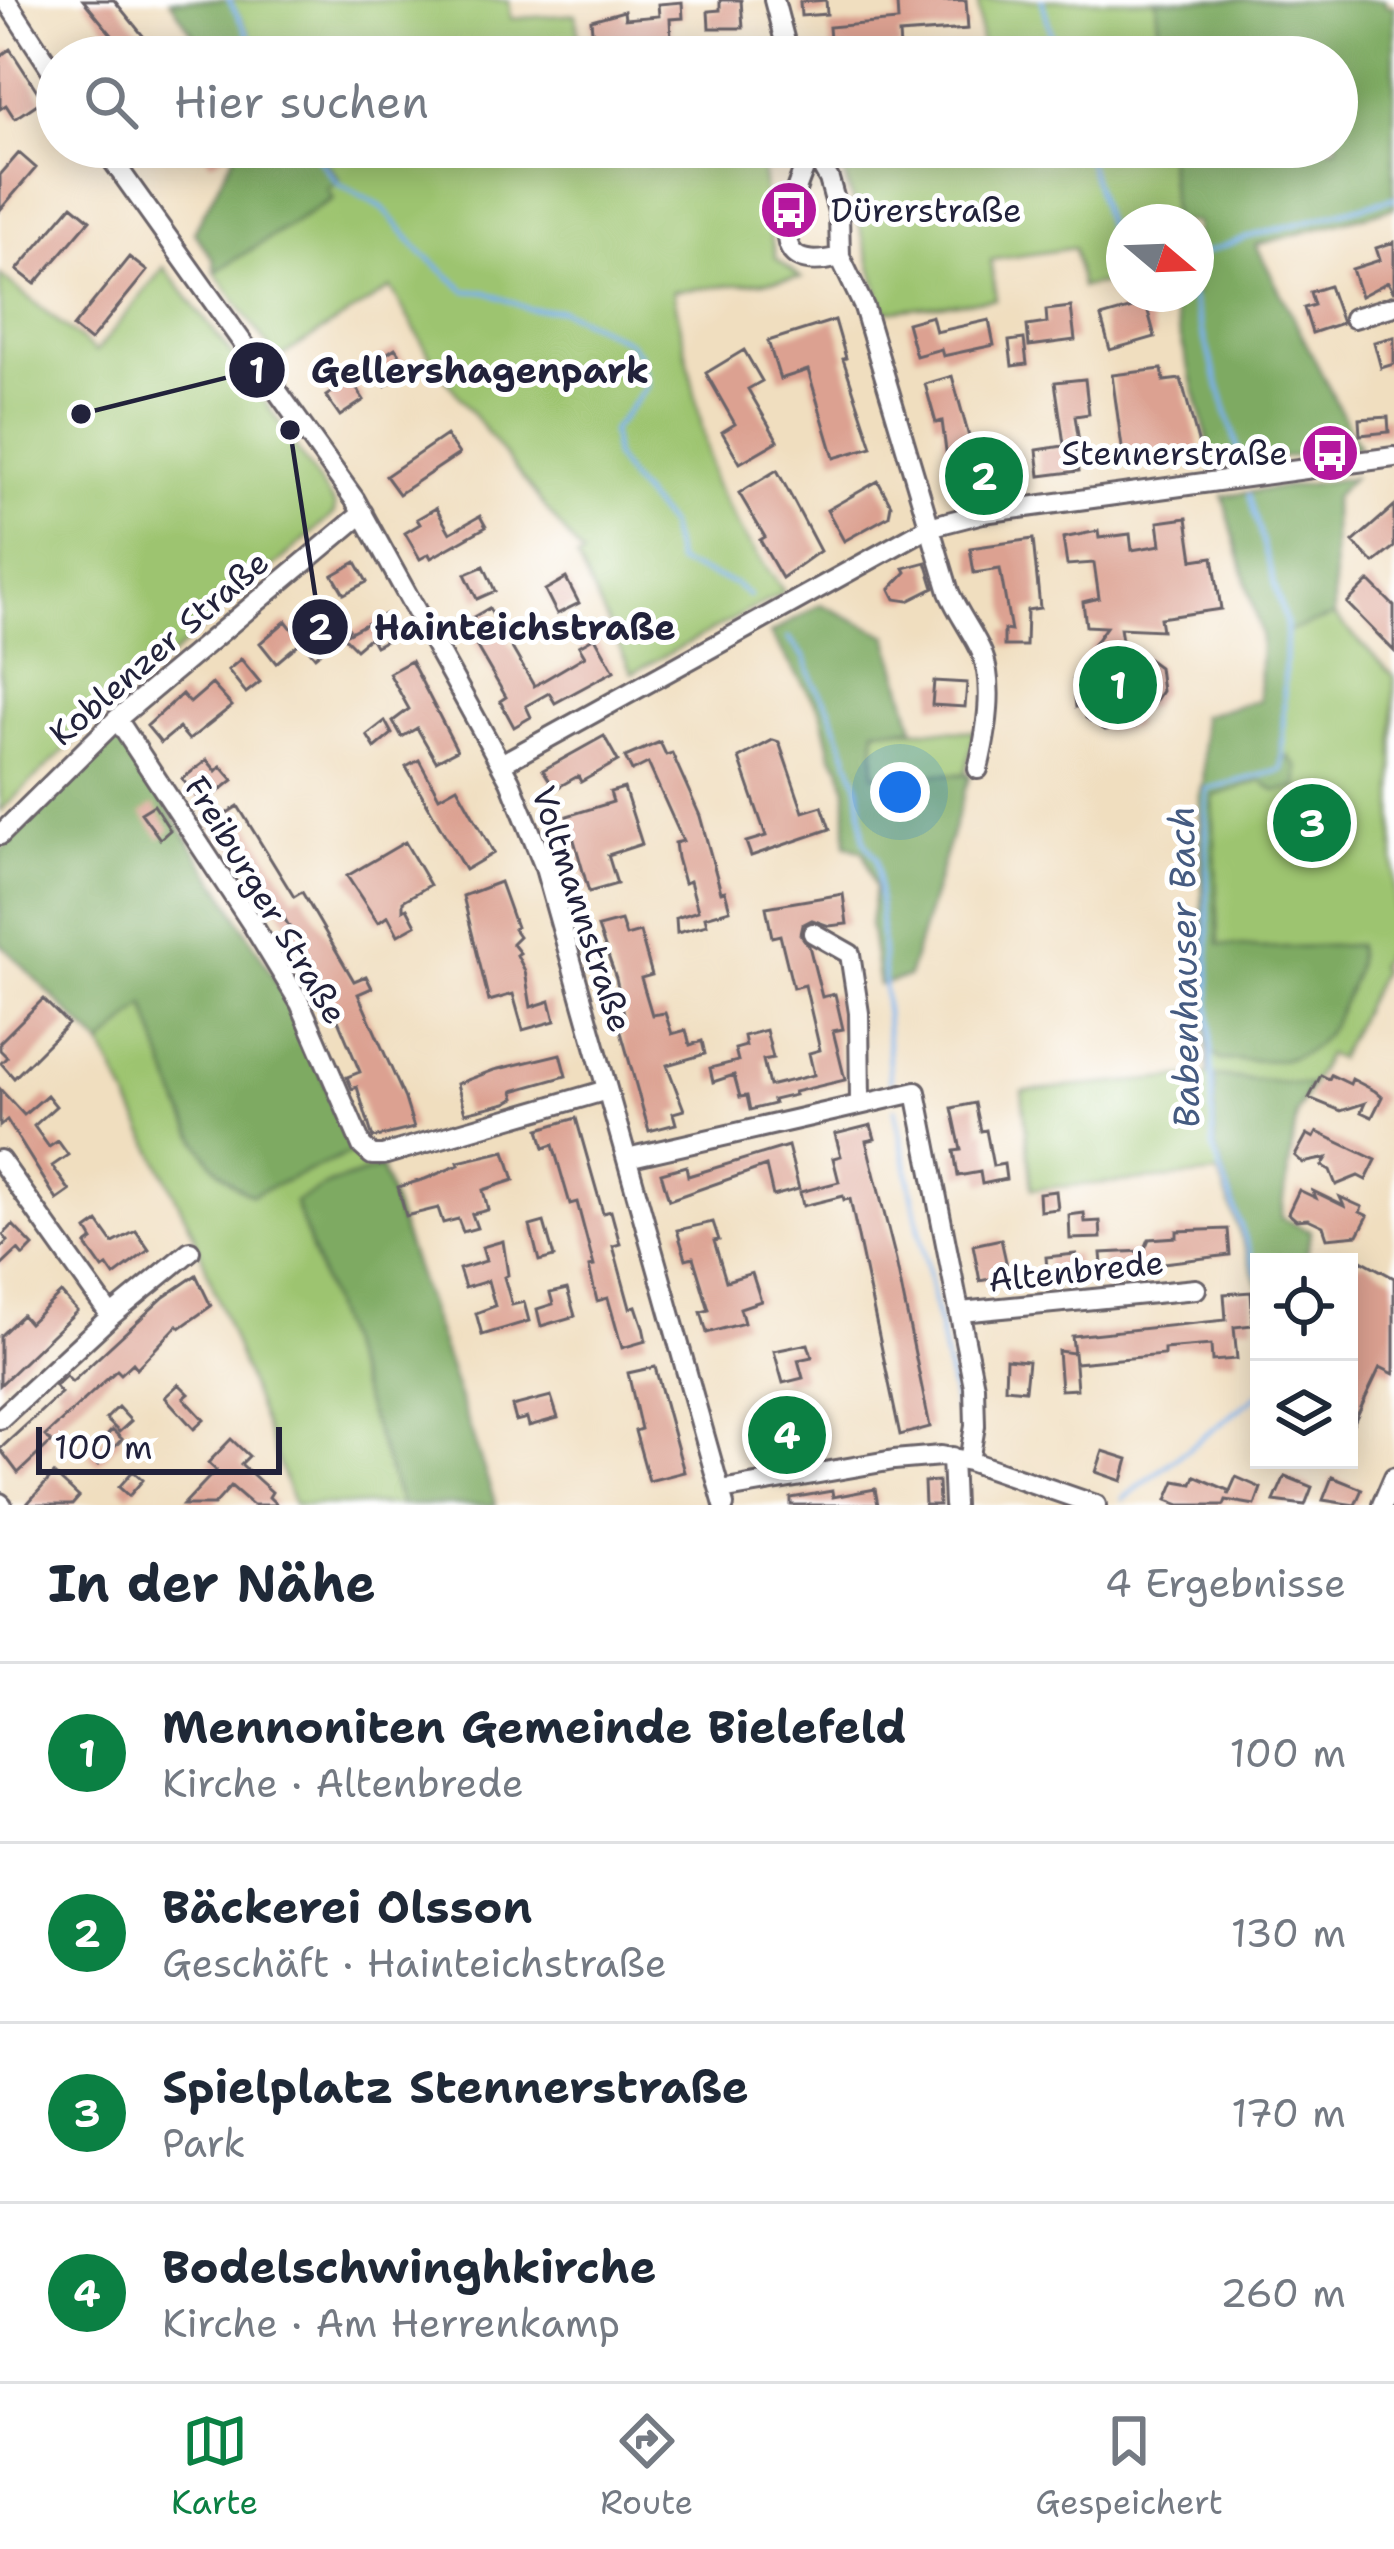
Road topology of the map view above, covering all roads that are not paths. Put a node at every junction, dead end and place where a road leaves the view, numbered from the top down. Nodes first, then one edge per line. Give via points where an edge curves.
1 (6, 0) edge
2 (774, 0) edge
3 (783, 36) edge
4 (36, 46) edge
5 (119, 168) edge
6 (804, 168) edge
7 (825, 168) edge
8 (840, 257) junction
9 (1394, 306) edge
10 (1354, 319) dead end
11 (1394, 457) edge
12 (364, 513) junction
13 (929, 527) junction
14 (117, 719) junction
15 (501, 764) junction
16 (978, 769) dead end
17 (0, 835) edge
18 (813, 933) dead end
19 (607, 1090) junction
20 (860, 1103) junction
21 (627, 1158) junction
22 (0, 1160) edge
23 (190, 1251) dead end
24 (1196, 1289) dead end
25 (961, 1312) junction
26 (111, 1316) junction
27 (0, 1419) edge
28 (961, 1459) junction
29 (1394, 1477) edge
30 (723, 1498) edge
31 (954, 1505) edge
32 (1096, 1505) edge
33 (1382, 1505) edge

1 - 4 street
2 - 3 street
5 - 12 street, Voltmannstraße
6 - 8 street via 789,210 788,247 801,258
7 - 8 street via 839,215
8 - 13 street via 869,324
9 - 10 street
11 - 13 street
12 - 14 street, Koblenzer Straße
12 - 15 street, Voltmannstraße
13 - 15 street
13 - 16 street via 956,609 983,655 988,722
14 - 17 street, Koblenzer Straße
14 - 19 street, Freiburger Straße via 300,1003 372,1155
15 - 19 street, Voltmannstraße via 544,868
18 - 20 street via 850,954 860,1013
19 - 21 street, Voltmannstraße
20 - 21 street
20 - 25 street, Altenbrede via 916,1092
21 - 30 street, Voltmannstraße
22 - 26 street
23 - 26 street
24 - 25 street, Altenbrede
25 - 28 street, Altenbrede via 975,1406
26 - 27 street
28 - 30 street via 915,1457
28 - 31 street, Altenbrede
28 - 32 street
29 - 33 street

